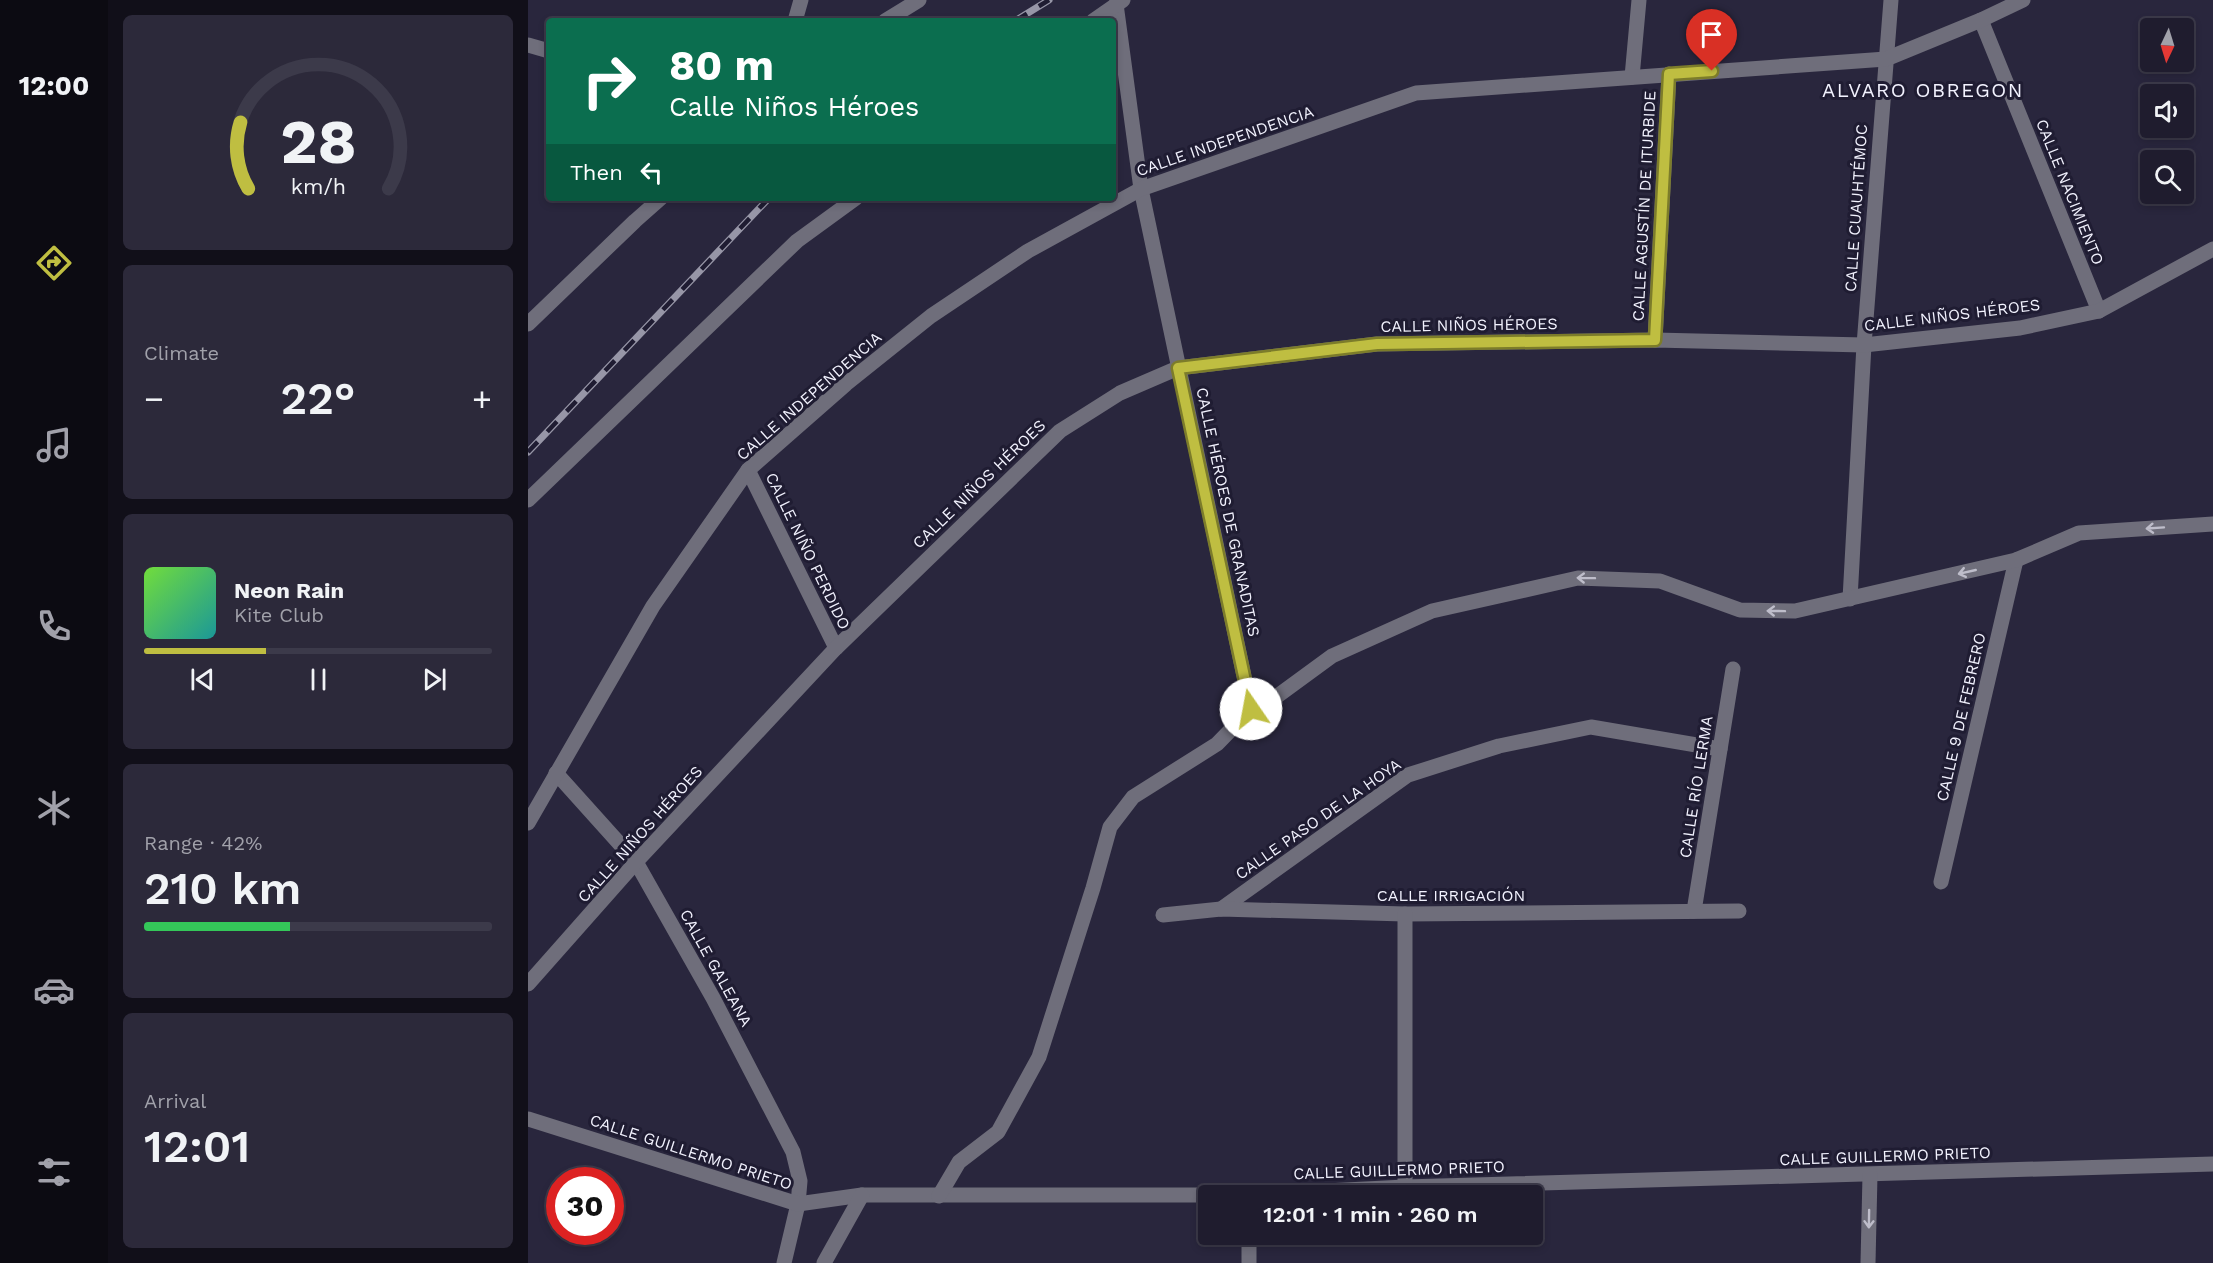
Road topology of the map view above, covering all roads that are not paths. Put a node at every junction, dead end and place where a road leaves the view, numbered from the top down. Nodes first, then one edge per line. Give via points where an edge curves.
1 (801, 0) edge
2 (918, 0) edge
3 (1639, 0) edge
4 (1891, 0) edge
5 (2023, 0) edge
6 (1119, 2) edge
7 (796, 18) edge
8 (890, 18) edge
9 (1097, 18) edge
10 (1981, 20) junction
11 (528, 45) edge
12 (546, 50) edge
13 (1886, 59) junction
14 (1669, 74) junction
15 (1632, 77) junction
16 (1141, 189) junction
17 (658, 201) edge
18 (852, 201) edge
19 (2213, 249) edge
20 (2099, 311) junction
21 (528, 324) edge
22 (1655, 340) junction
23 (1864, 345) junction
24 (1178, 368) junction
25 (748, 470) junction
26 (528, 500) edge
27 (2213, 524) edge
28 (2016, 560) junction
29 (1850, 599) junction
30 (836, 648) junction
31 (1733, 669) dead end
32 (1251, 709) junction
33 (1720, 748) junction
34 (556, 773) junction
35 (528, 823) edge
36 (636, 862) junction
37 (1941, 882) dead end
38 (1221, 909) junction
39 (1694, 911) junction
40 (1739, 911) dead end
41 (1406, 914) junction
42 (1163, 915) dead end
43 (528, 984) edge
44 (528, 1119) edge
45 (2213, 1164) edge
46 (1870, 1175) junction
47 (1406, 1185) edge
48 (1483, 1185) edge
49 (862, 1195) junction
50 (1198, 1195) edge
51 (939, 1196) junction
52 (798, 1204) junction
53 (1249, 1245) edge
54 (784, 1263) edge
55 (824, 1263) edge
56 (1249, 1263) edge
57 (1868, 1263) edge

1 - 7 street
2 - 8 street
3 - 15 street, CALLE AGUSTÍN DE ITURBIDE
4 - 13 street, CALLE CUAUHTÉMOC
5 - 10 street, CALLE INDEPENDENCIA
6 - 9 street
6 - 16 street, CALLE HÉROES DE GRANADITAS
10 - 13 street, CALLE INDEPENDENCIA
10 - 20 street, CALLE NACIMIENTO
11 - 12 street
13 - 14 street, CALLE INDEPENDENCIA
13 - 23 street, CALLE CUAUHTÉMOC
14 - 15 street, CALLE INDEPENDENCIA
14 - 22 street, CALLE AGUSTÍN DE ITURBIDE
15 - 16 street, CALLE INDEPENDENCIA via 1416,93
16 - 24 street, CALLE HÉROES DE GRANADITAS
16 - 25 street, CALLE INDEPENDENCIA via 1028,251 931,316
17 - 21 street
18 - 26 street via 797,241
19 - 20 street, CALLE NIÑOS HÉROES
20 - 23 street, CALLE NIÑOS HÉROES via 2020,328
22 - 23 street, CALLE NIÑOS HÉROES
22 - 24 street, CALLE NIÑOS HÉROES via 1377,344
23 - 29 street, CALLE CUAUHTÉMOC
24 - 30 street, CALLE NIÑOS HÉROES via 1120,393 1060,431
24 - 32 street, CALLE HÉROES DE GRANADITAS
25 - 30 street, CALLE NIÑO PERDIDO
25 - 34 street, CALLE INDEPENDENCIA via 653,606
27 -> 28 street via 2079,533
28 -> 29 street
28 - 37 street, CALLE 9 DE FEBRERO
29 -> 32 street via 1795,611 1740,610 1660,581 1578,578 1432,611 1332,656 1276,697
30 - 36 street, CALLE NIÑOS HÉROES
31 - 33 street, CALLE RÍO LERMA
32 - 51 street via 1217,744 1133,797 1110,827 1039,1057 998,1132 960,1162
33 - 38 street, CALLE PASO DE LA HOYA via 1591,728 1499,746 1419,771 1408,775
33 - 39 street, CALLE RÍO LERMA
34 - 35 street, CALLE INDEPENDENCIA
34 - 36 street, CALLE GALEANA
36 - 43 street, CALLE NIÑOS HÉROES
36 - 52 street, CALLE GALEANA via 793,1152 800,1181
38 - 41 street, CALLE IRRIGACIÓN
38 - 42 street, CALLE IRRIGACIÓN
39 - 40 street, CALLE IRRIGACIÓN
39 - 41 street, CALLE IRRIGACIÓN
41 - 47 street
44 - 52 street, CALLE GUILLERMO PRIETO
45 - 46 street, CALLE GUILLERMO PRIETO
46 - 48 street, CALLE GUILLERMO PRIETO
46 -> 57 street
49 - 51 street, CALLE GUILLERMO PRIETO
49 - 52 street, CALLE GUILLERMO PRIETO
49 - 55 street
50 - 51 street, CALLE GUILLERMO PRIETO
52 - 54 street, CALLE GALEANA
53 - 56 street

